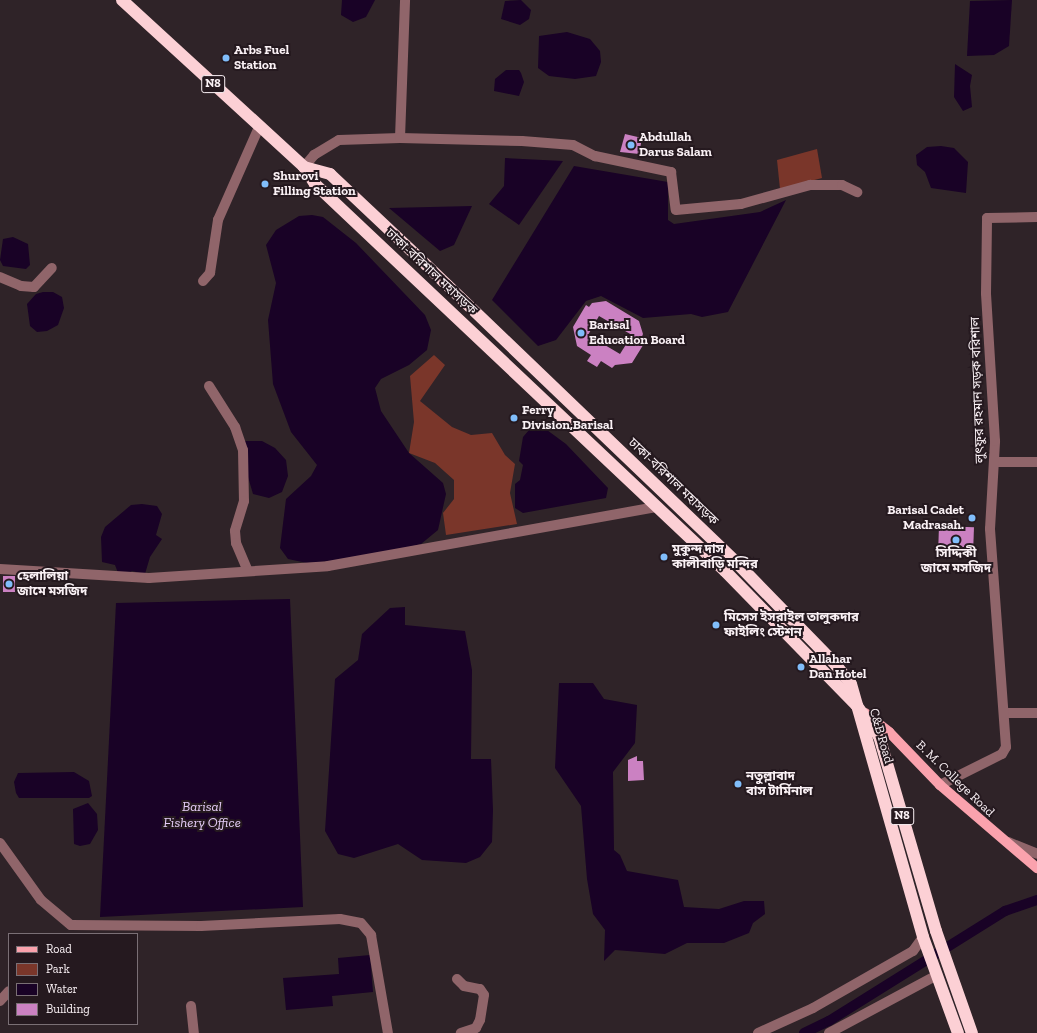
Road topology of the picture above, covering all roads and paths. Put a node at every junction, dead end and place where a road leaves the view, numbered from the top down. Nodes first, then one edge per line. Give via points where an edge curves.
1 (122, 0) edge
2 (405, 0) edge
3 (259, 127) junction
4 (400, 138) junction
5 (304, 167) junction
6 (857, 192) dead end
7 (1037, 217) edge
8 (52, 268) dead end
9 (0, 277) edge
10 (203, 281) dead end
11 (209, 386) dead end
12 (994, 462) junction
13 (1037, 462) edge
14 (655, 507) junction
15 (0, 569) edge
16 (248, 571) junction
17 (857, 706) junction
18 (1006, 713) junction
19 (1037, 713) edge
20 (940, 785) junction
21 (999, 838) junction
22 (0, 843) edge
23 (1037, 854) edge
24 (1037, 868) edge
25 (70, 929) edge
26 (923, 937) junction
27 (937, 975) junction
28 (457, 979) dead end
29 (8, 992) edge
30 (0, 1001) edge
31 (190, 1006) dead end
32 (194, 1033) edge
33 (388, 1033) edge
34 (460, 1033) edge
35 (758, 1033) edge
36 (828, 1033) edge
37 (958, 1033) edge
38 (972, 1033) edge

1 - 3 highway, ঢাকা-বরিশাল মহাসড়ক / N8
2 - 4 street
3 - 5 highway, ঢাকা-বরিশাল মহাসড়ক / N8
3 - 10 street via 218,220 210,273
4 - 5 street via 339,140 314,155
4 - 6 street via 573,145 595,156 672,172 676,210 682,211 742,204 810,185 842,185
5 - 14 highway, ঢাকা-বরিশাল মহাসড়ক / N8 via 315,184 405,266
5 - 17 highway, ঢাকা-বরিশাল মহাসড়ক / N8 via 330,174 664,491 836,664 851,684
7 - 12 street, লুৎফুর রহমান সড়ক বরিশাল via 987,218 986,294
8 - 9 street via 34,287 16,285
11 - 16 street via 235,427 243,450 244,501 235,531 236,543
12 - 13 street
12 - 18 street, লুৎফুর রহমান সড়ক বরিশাল via 990,529
14 - 16 street via 336,565
14 - 17 highway, ঢাকা-বরিশাল মহাসড়ক / N8 via 792,636
15 - 16 street via 149,578
17 - 20 main road, B. M. College Road via 889,732
17 - 26 highway, C&B Road / N8
17 - 38 highway, C&B Road / N8 via 878,736 936,931
18 - 19 street
18 - 20 street, লুৎফুর রহমান সড়ক বরিশাল via 1006,747 1002,754
20 - 21 main road, B. M. College Road
21 - 23 street
21 - 24 main road, B. M. College Road
22 - 25 street via 40,900
25 - 33 street via 340,919 361,923 371,935
26 - 27 highway, C&B Road / N8
26 - 35 street via 913,951 813,1008
27 - 36 street
27 - 37 highway, C&B Road / N8
28 - 34 street via 464,986 480,989 484,995 480,1020 476,1028
29 - 30 street
31 - 32 street

